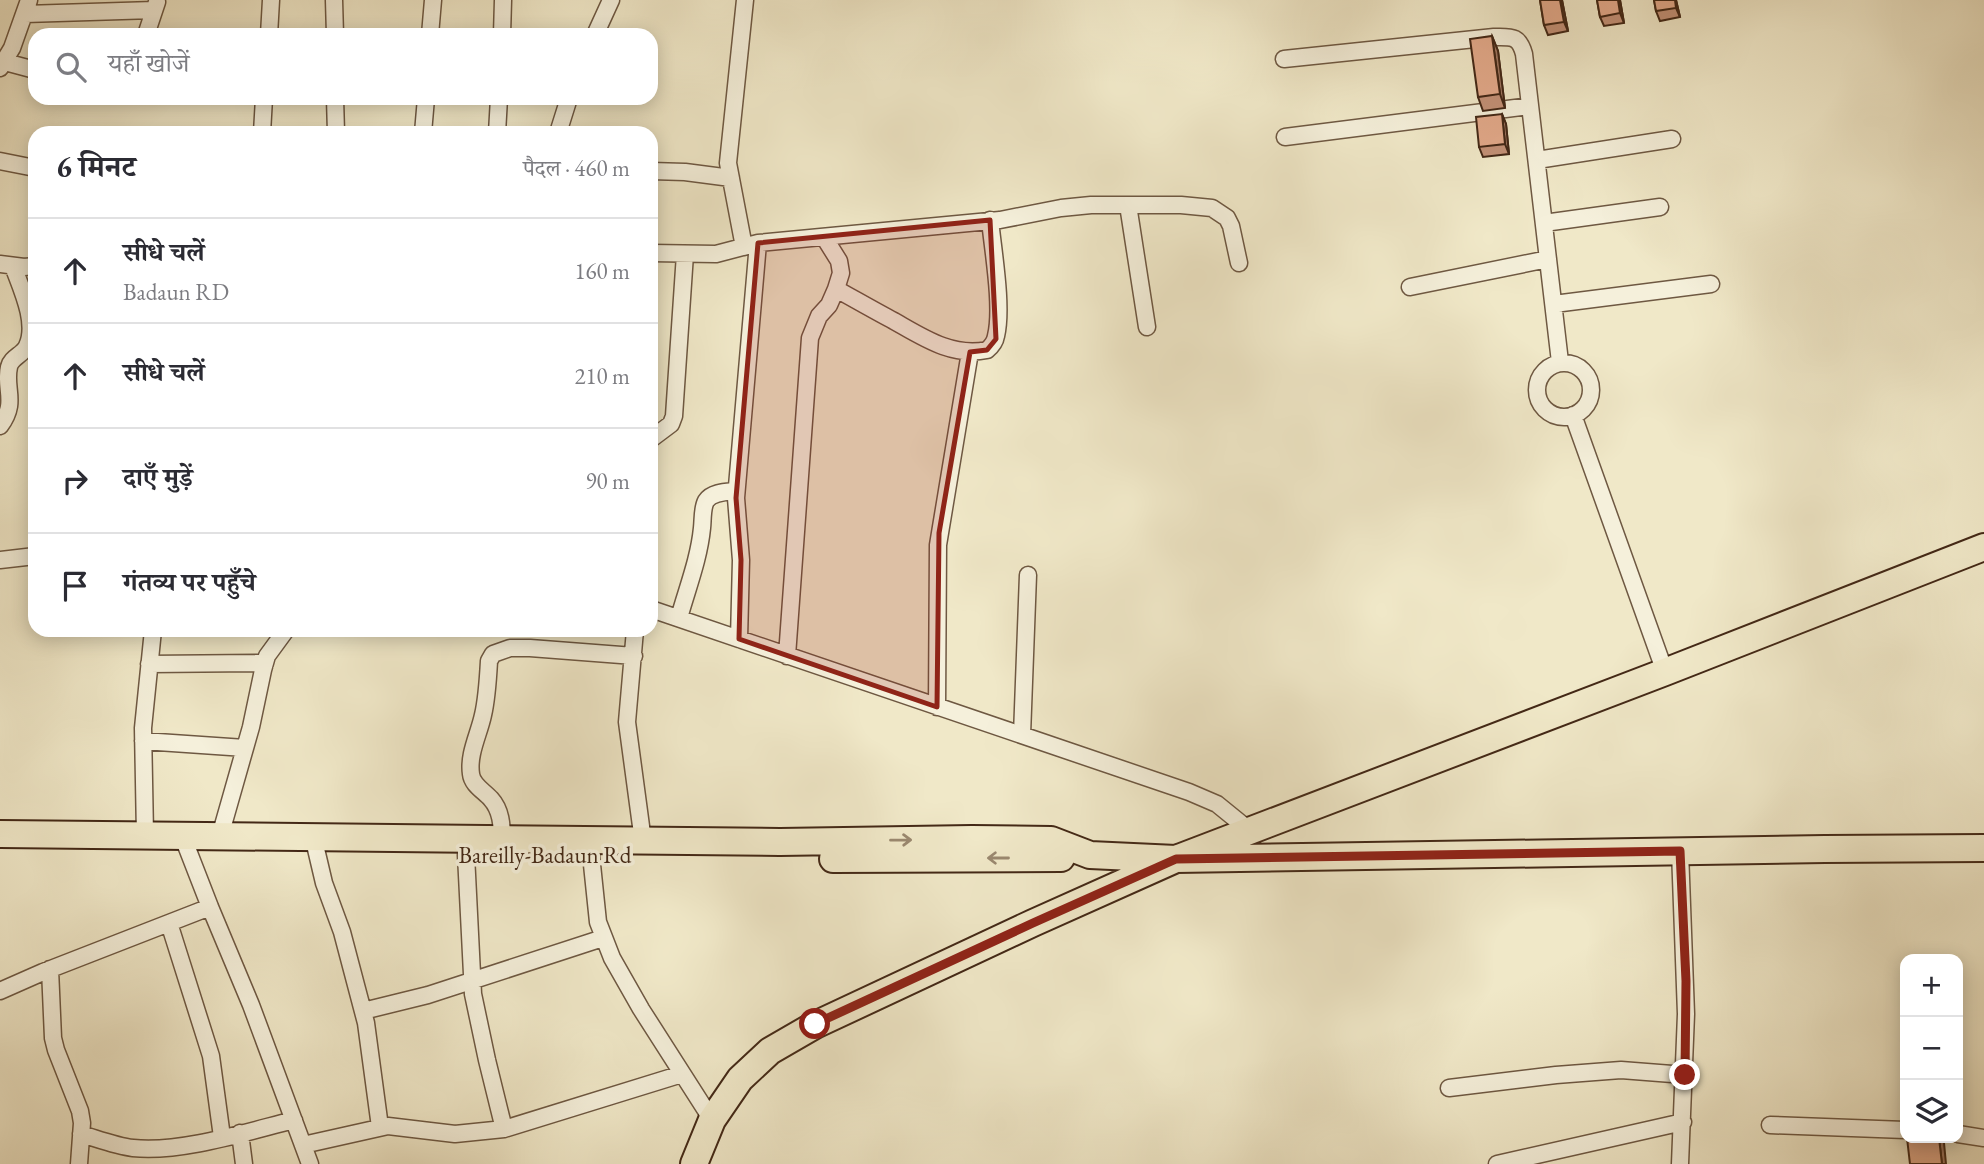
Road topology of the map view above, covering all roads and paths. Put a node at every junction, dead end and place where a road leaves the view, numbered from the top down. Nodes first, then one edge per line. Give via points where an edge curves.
1 (271, 0) edge
2 (334, 0) edge
3 (433, 0) edge
4 (503, 0) edge
5 (611, 0) edge
6 (746, 0) edge
7 (156, 5) edge
8 (27, 7) edge
9 (148, 28) edge
10 (269, 28) edge
11 (335, 28) edge
12 (431, 28) edge
13 (502, 28) edge
14 (598, 28) edge
15 (1284, 59) dead end
16 (2, 65) edge
17 (28, 69) edge
18 (264, 105) edge
19 (335, 105) edge
20 (425, 105) edge
21 (499, 105) edge
22 (567, 105) edge
23 (1530, 106) junction
24 (262, 126) edge
25 (336, 126) edge
26 (424, 126) edge
27 (497, 126) edge
28 (560, 126) edge
29 (1285, 137) dead end
30 (1672, 139) dead end
31 (1537, 160) junction
32 (0, 161) edge
33 (28, 167) edge
34 (658, 171) edge
35 (731, 178) junction
36 (1128, 205) junction
37 (1660, 207) dead end
38 (990, 220) junction
39 (1544, 223) junction
40 (824, 237) junction
41 (751, 245) junction
42 (658, 253) edge
43 (685, 254) junction
44 (1548, 258) junction
45 (1239, 263) dead end
46 (6, 265) edge
47 (28, 266) edge
48 (1712, 284) dead end
49 (1410, 287) dead end
50 (836, 289) junction
51 (1553, 304) junction
52 (28, 306) edge
53 (1147, 327) dead end
54 (28, 342) edge
55 (970, 352) junction
56 (1560, 362) junction
57 (1573, 415) junction
58 (0, 426) edge
59 (658, 434) edge
60 (736, 491) junction
61 (1984, 547) edge
62 (28, 557) edge
63 (0, 560) edge
64 (1028, 575) dead end
65 (658, 611) edge
66 (679, 618) junction
67 (152, 637) edge
68 (281, 637) edge
69 (635, 637) edge
70 (739, 639) junction
71 (634, 656) junction
72 (787, 656) junction
73 (265, 663) junction
74 (149, 664) junction
75 (1665, 672) junction
76 (937, 707) junction
77 (1022, 735) junction
78 (144, 741) junction
79 (245, 748) junction
80 (1249, 830) junction
81 (0, 834) edge
82 (145, 835) junction
83 (220, 836) junction
84 (502, 839) junction
85 (643, 841) junction
86 (185, 843) junction
87 (1984, 848) edge
88 (0, 849) edge
89 (316, 849) junction
90 (1680, 851) junction
91 (466, 855) junction
92 (591, 855) junction
93 (1090, 855) junction
94 (1176, 859) junction
95 (210, 907) junction
96 (169, 923) junction
97 (603, 938) junction
98 (50, 969) junction
99 (472, 980) junction
100 (0, 991) edge
101 (363, 1011) junction
102 (682, 1074) junction
103 (1685, 1075) junction
104 (1449, 1088) dead end
105 (294, 1120) junction
106 (712, 1120) junction
107 (1683, 1122) junction
108 (1770, 1125) dead end
109 (380, 1128) junction
110 (504, 1129) junction
111 (1900, 1130) edge
112 (240, 1133) junction
113 (81, 1134) junction
114 (1963, 1135) edge
115 (222, 1137) junction
116 (1984, 1138) edge
117 (303, 1145) junction
118 (79, 1164) edge
119 (244, 1164) edge
120 (310, 1164) edge
121 (694, 1164) edge
122 (1497, 1164) edge
123 (1680, 1164) edge

1 - 10 street
2 - 11 street
3 - 12 street
4 - 13 street
5 - 14 street
6 - 35 street via 728,152
7 - 8 street
7 - 9 street
8 - 16 street
15 - 23 street via 1494,37 1516,39 1524,54
16 - 17 street
18 - 24 street
19 - 25 street
20 - 26 street
21 - 27 street
22 - 28 street
23 - 29 street
23 - 31 street
30 - 31 street
31 - 39 street
32 - 33 street
34 - 35 street
35 - 41 street
36 - 38 street via 1077,206
36 - 45 street via 1181,205 1221,212 1231,226
36 - 53 street
37 - 39 street
38 - 40 street
38 - 55 street via 996,339 987,350
39 - 44 street
40 - 41 street
40 - 50 street via 839,261
41 - 43 street via 716,254
41 - 60 street
42 - 43 street
43 - 59 street via 674,416
44 - 49 street
44 - 51 street
46 - 47 street
46 - 52 street
48 - 51 street
50 - 55 street via 934,343
50 - 72 street via 810,338
51 - 56 street
54 - 58 street via 8,368 9,409
55 - 76 street via 938,545
56 - 57 street via 1578,365 1590,379 1587,407
56 - 57 street via 1539,378 1537,395 1553,415
57 - 75 street
60 - 66 street via 713,495 704,506 702,536
60 - 70 street via 741,560
61 - 75 main road
62 - 63 street
64 - 77 street
65 - 66 street
66 - 70 street
67 - 74 street
68 - 73 street
69 - 71 street
70 - 72 street
71 - 84 street via 530,648 492,654 471,777 500,814
71 - 85 street via 627,722
72 - 76 street
73 - 74 street
73 - 79 street
74 - 78 street
75 - 80 main road
76 - 77 street
77 - 80 street via 1206,798
78 - 79 street
78 - 82 street
79 - 83 street
80 - 94 main road
81 - 82 main road
82 - 86 main road
83 - 84 main road
83 - 86 main road
84 - 85 main road
85 -> 93 main road via 1051,841
86 - 88 main road, Bareilly-Badaun Rd
86 - 89 main road, Bareilly-Badaun Rd
86 - 95 street
87 - 90 main road
89 - 91 main road, Bareilly-Badaun Rd
89 - 101 street
90 - 94 main road
90 - 103 street
91 - 92 main road, Bareilly-Badaun Rd
91 - 99 street
93 -> 92 main road, Bareilly-Badaun Rd via 793,860
92 - 97 street via 595,908
93 - 94 main road
94 - 106 main road via 790,1038 740,1079
95 - 96 street
95 - 105 street
96 - 98 street
96 - 115 street via 211,1056
97 - 99 street
97 - 102 street
98 - 100 street
98 - 113 street via 53,1038 80,1111
99 - 101 street
99 - 110 street
101 - 109 street
102 - 106 street
102 - 110 street
103 - 104 street via 1621,1070
103 - 107 street
105 - 112 street
105 - 117 street
106 - 121 main road
107 - 122 street
107 - 123 street
108 - 111 street
109 - 110 street via 455,1134
109 - 117 street
112 - 115 street
112 - 119 street
113 - 115 street via 148,1149
113 - 118 street
114 - 116 street
117 - 120 street

